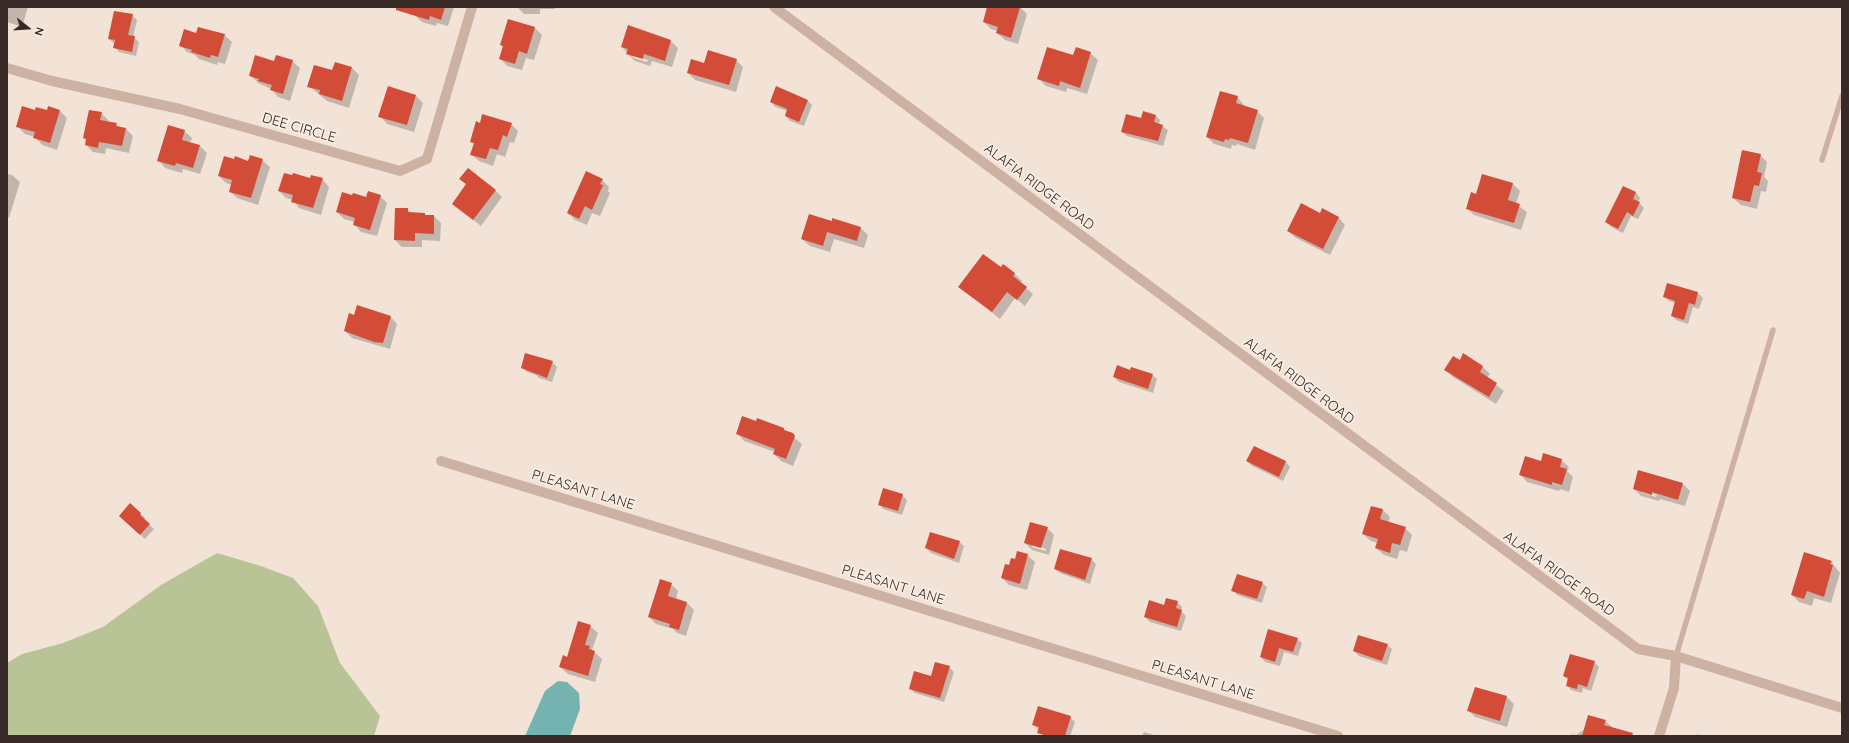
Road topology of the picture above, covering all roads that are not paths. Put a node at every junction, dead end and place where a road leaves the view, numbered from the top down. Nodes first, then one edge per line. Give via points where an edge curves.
1 (472, 7) edge
2 (774, 7) edge
3 (7, 68) edge
4 (1842, 96) edge
5 (1822, 160) dead end
6 (1773, 330) dead end
7 (440, 461) dead end
8 (1676, 656) junction
9 (1842, 708) edge
10 (1338, 736) edge
11 (1659, 736) edge

1 - 3 street, DEE CIRCLE via 427,159 400,171 180,109 52,81
2 - 8 street, ALAFIA RIDGE ROAD via 1638,650
4 - 5 lane
6 - 8 lane
7 - 10 street, PLEASANT LANE
8 - 9 street, ALAFIA RIDGE ROAD
8 - 11 street via 1674,688

